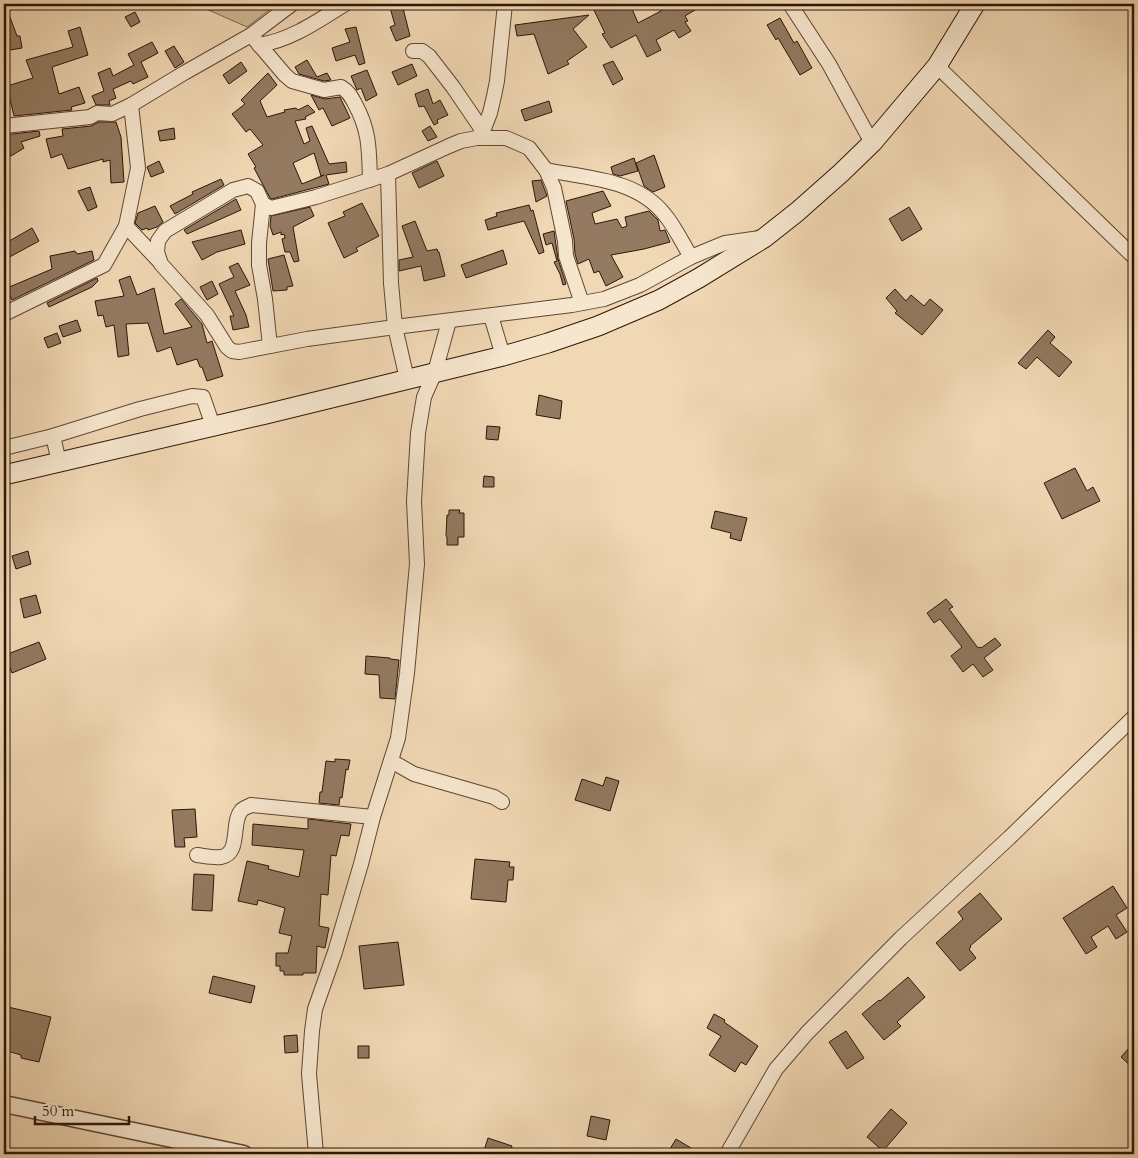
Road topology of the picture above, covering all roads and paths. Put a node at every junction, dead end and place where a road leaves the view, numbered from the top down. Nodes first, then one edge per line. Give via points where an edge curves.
1 (292, 4) edge
2 (345, 4) edge
3 (505, 4) edge
4 (790, 4) edge
5 (975, 4) edge
6 (255, 40) junction
7 (413, 51) dead end
8 (936, 66) junction
9 (131, 105) junction
10 (4, 126) edge
11 (480, 135) junction
12 (872, 143) junction
13 (546, 170) junction
14 (388, 174) junction
15 (370, 180) junction
16 (263, 204) junction
17 (126, 226) junction
18 (764, 238) junction
19 (691, 257) junction
20 (1134, 257) edge
21 (162, 264) junction
22 (582, 303) junction
23 (4, 314) edge
24 (491, 316) junction
25 (449, 321) junction
26 (395, 327) junction
27 (270, 346) junction
28 (503, 356) junction
29 (435, 372) junction
30 (407, 379) junction
31 (213, 426) junction
32 (53, 436) junction
33 (4, 448) edge
34 (60, 462) junction
35 (4, 475) edge
36 (1134, 717) edge
37 (391, 761) junction
38 (502, 802) dead end
39 (373, 817) junction
40 (197, 855) dead end
41 (4, 1104) edge
42 (244, 1154) edge
43 (316, 1154) edge
44 (727, 1154) edge

1 - 6 street
2 - 6 street via 273,43
3 - 11 street via 497,81 490,113
4 - 12 street via 829,64
5 - 8 main road
6 - 9 street via 184,73
6 - 15 street via 292,81 324,90 341,87 348,92 368,134
7 - 11 street via 429,56 453,87
8 - 12 main road
8 - 20 street
9 - 10 street via 112,114
9 - 17 street via 138,168
11 - 13 street via 506,138 529,148
11 - 14 street via 426,155
12 - 18 main road via 798,212
13 - 19 street via 626,186 649,199 665,214
13 - 22 street via 554,188 566,256
14 - 15 street
14 - 26 street
15 - 16 street via 271,208
16 - 21 street via 257,191 248,186 232,190 165,231 158,241 157,252
16 - 27 street via 259,265
17 - 21 street
17 - 23 street via 104,265
18 - 19 street via 725,243
18 - 28 main road via 643,307 598,326
19 - 22 street via 640,285 604,299
21 - 27 street via 207,315 232,351
22 - 24 street
24 - 25 street
24 - 28 street
25 - 26 street
25 - 29 street
26 - 27 street
26 - 30 street
28 - 29 main road
29 - 30 main road
29 - 37 street via 424,397 418,433 414,501 417,564 408,673 398,738
30 - 31 main road
31 - 32 street via 202,397 192,396
31 - 34 main road
32 - 33 street
32 - 34 street
34 - 35 main road
36 - 44 street via 900,938 807,1033 776,1069
37 - 38 street via 414,774 494,796
37 - 39 street
39 - 40 street via 251,805 237,818 234,843 227,854 222,857
39 - 43 street via 338,943 315,1009 310,1074
41 - 42 street

